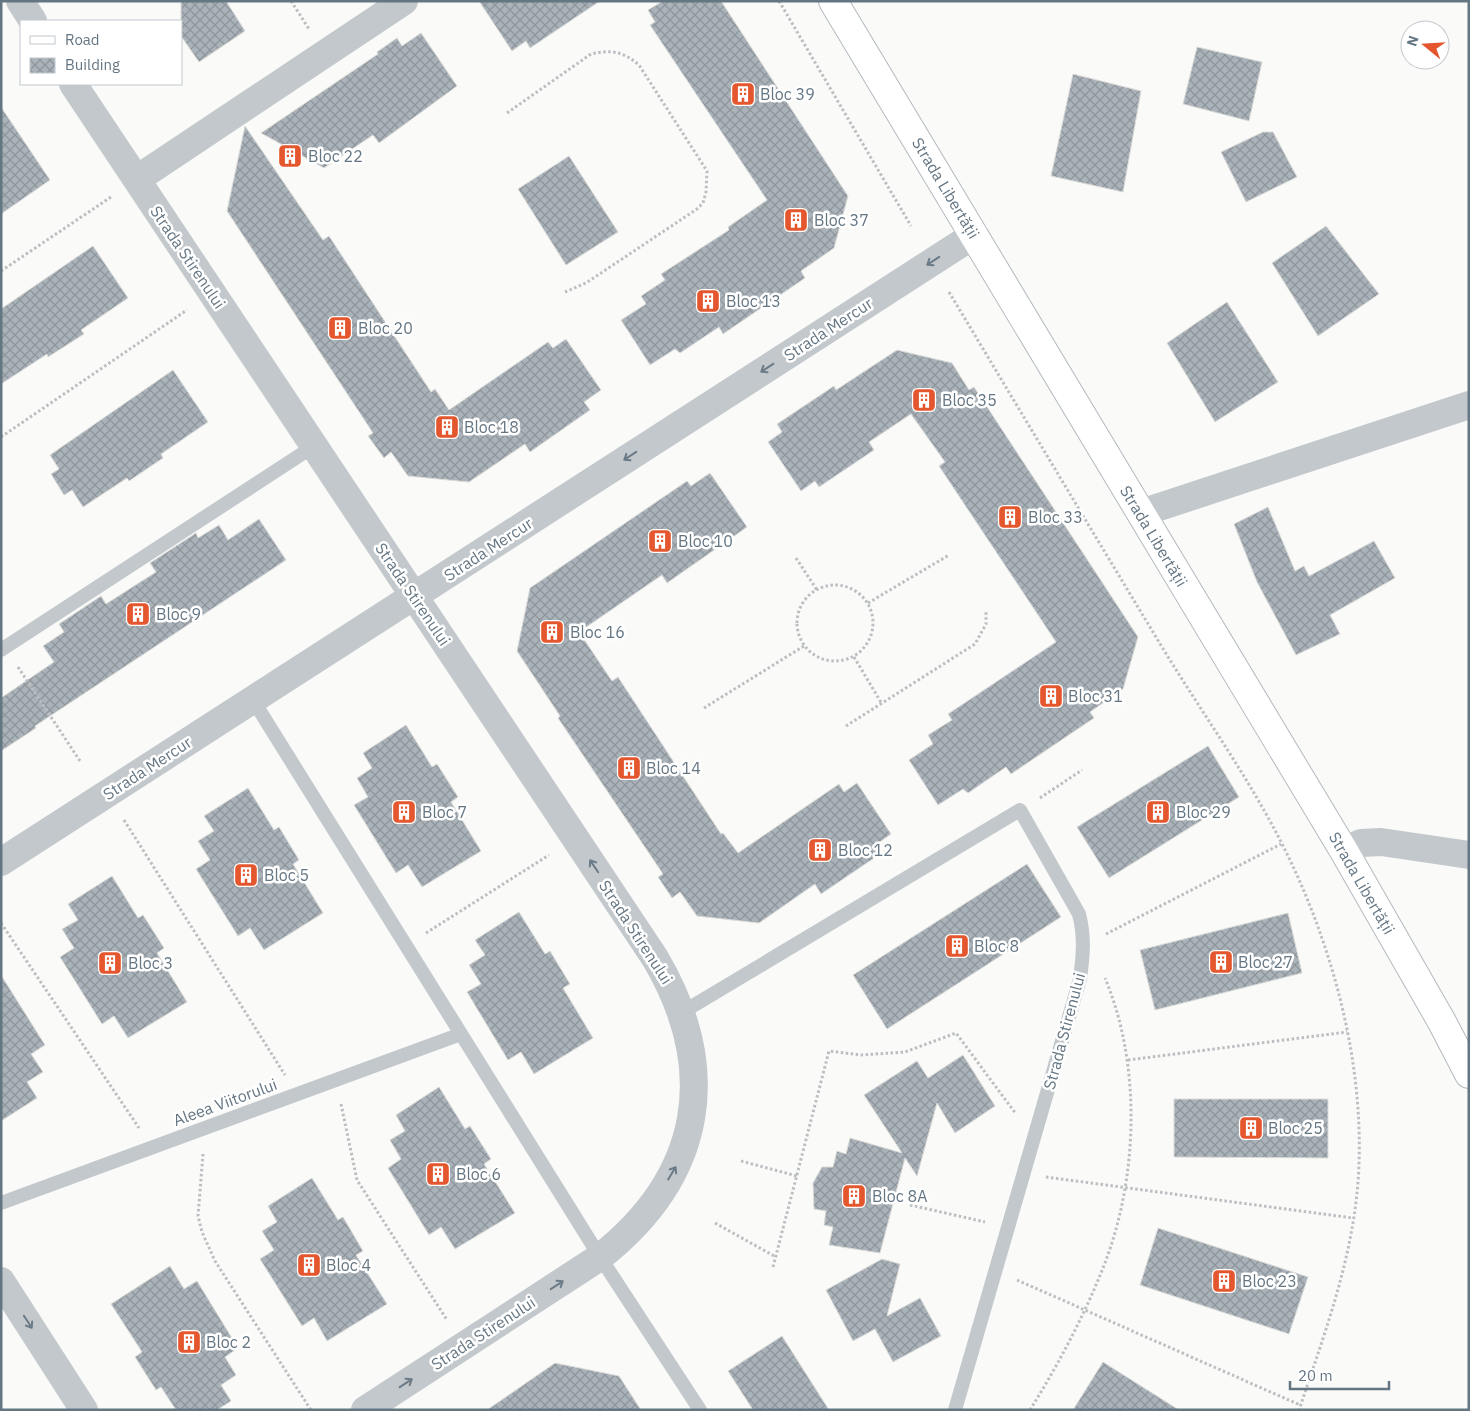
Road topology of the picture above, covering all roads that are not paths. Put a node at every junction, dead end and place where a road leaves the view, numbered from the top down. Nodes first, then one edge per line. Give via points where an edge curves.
1 (20, 1) edge
2 (404, 1) edge
3 (833, 1) edge
4 (32, 20) edge
5 (74, 85) edge
6 (137, 180) junction
7 (974, 235) junction
8 (1469, 405) edge
9 (314, 446) junction
10 (1141, 514) junction
11 (414, 596) junction
12 (3, 648) edge
13 (253, 700) junction
14 (1344, 851) junction
15 (1469, 854) edge
16 (1, 862) edge
17 (681, 1013) junction
18 (462, 1034) junction
19 (1469, 1074) edge
20 (1, 1203) edge
21 (600, 1257) junction
22 (1, 1281) edge
23 (84, 1410) edge
24 (365, 1410) edge
25 (700, 1410) edge
26 (954, 1410) edge

1 - 4 street
2 - 6 street
3 - 7 main road, Strada Libertății
5 - 6 street, Strada Stirenului
6 - 9 street, Strada Stirenului
7 - 10 main road, Strada Libertății
7 -> 11 street, Strada Mercur
8 - 10 street
9 - 11 street, Strada Stirenului
9 - 12 lane
10 - 14 main road, Strada Libertății
11 - 13 street, Strada Mercur
17 -> 11 street, Strada Stirenului via 656,958
13 - 16 street, Strada Mercur
13 - 18 lane
14 - 15 street via 1361,843 1381,842
14 - 19 main road, Strada Libertății
21 -> 17 street, Strada Stirenului via 644,1216 678,1163 695,1091 692,1046
17 - 26 lane, Strada Stirenului via 1020,810 1076,907 1083,928 1084,946 1080,979
18 - 20 lane, Aleea Viitorului
18 - 21 lane
24 -> 21 street, Strada Stirenului
21 - 25 lane
22 -> 23 street

